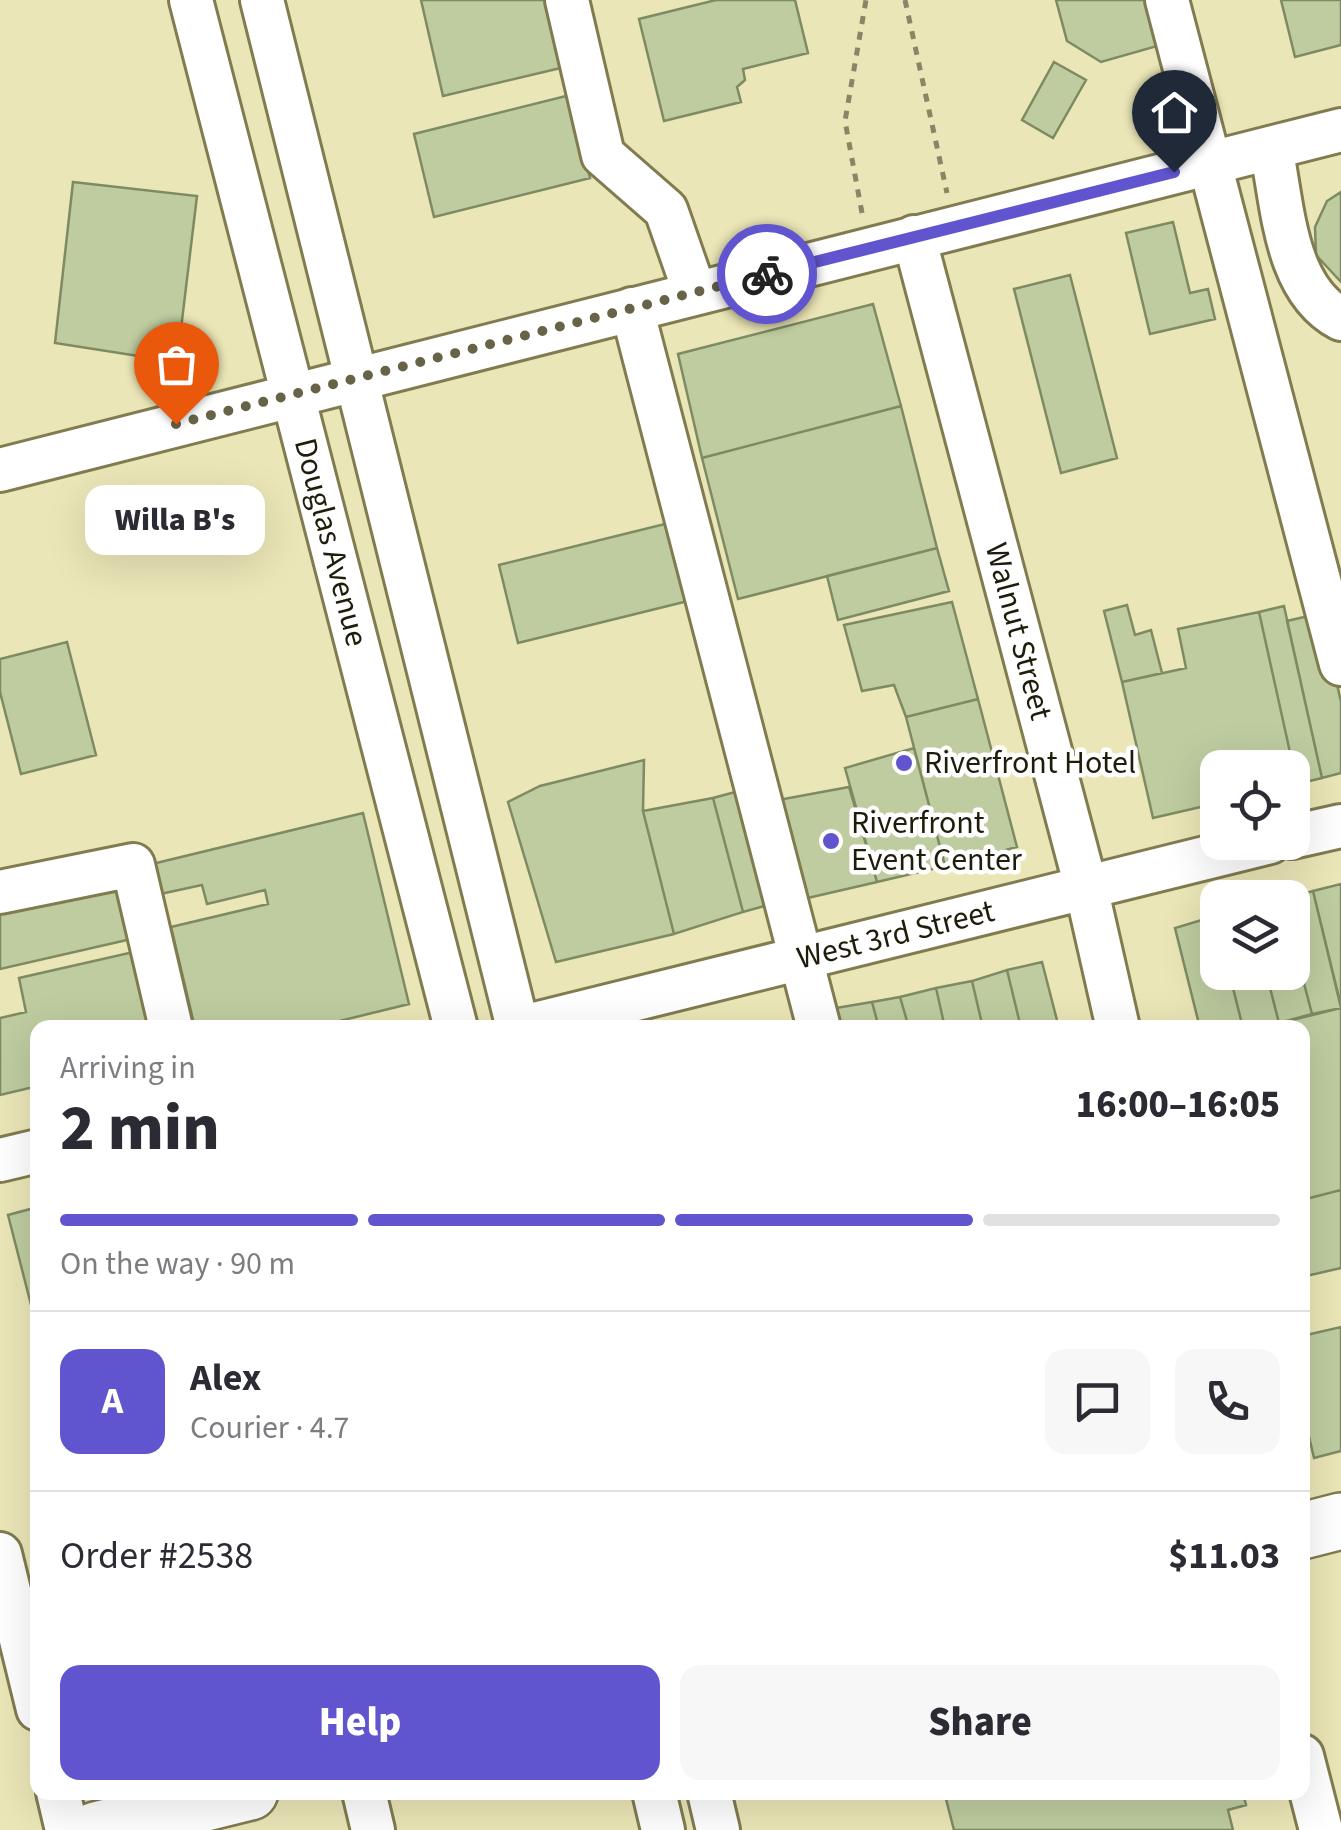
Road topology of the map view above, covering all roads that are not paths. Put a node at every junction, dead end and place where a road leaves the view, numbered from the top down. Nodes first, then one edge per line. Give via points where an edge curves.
1 (191, 0) edge
2 (262, 0) edge
3 (567, 0) edge
4 (1167, 0) edge
5 (1341, 130) edge
6 (1271, 148) junction
7 (1210, 163) junction
8 (914, 237) junction
9 (695, 293) junction
10 (632, 309) junction
11 (1341, 318) edge
12 (356, 378) junction
13 (292, 395) junction
14 (0, 470) edge
15 (1341, 664) edge
16 (1341, 826) edge
17 (1310, 833) edge
18 (1200, 859) edge
19 (1086, 886) junction
20 (0, 892) edge
21 (802, 959) junction
22 (170, 1020) edge
23 (454, 1020) edge
24 (516, 1020) edge
25 (551, 1020) edge
26 (818, 1020) edge
27 (1116, 1020) edge
28 (30, 1153) edge
29 (0, 1160) edge
30 (1341, 1522) edge
31 (1310, 1529) edge
32 (0, 1554) edge
33 (30, 1676) edge
34 (1310, 1786) edge
35 (60, 1800) edge
36 (218, 1800) edge
37 (366, 1800) edge
38 (656, 1800) edge
39 (711, 1800) edge
40 (67, 1830) edge
41 (96, 1830) edge
42 (373, 1830) edge
43 (663, 1830) edge
44 (718, 1830) edge
45 (1322, 1830) edge

1 - 13 street, Douglas Avenue
2 - 12 street, Douglas Avenue
3 - 9 street via 603,155 666,210
4 - 7 street
5 - 6 street
6 - 7 street
6 - 11 street via 1298,274 1321,308
7 - 8 street
7 - 15 street
8 - 9 street
8 - 19 street, Walnut Street
9 - 10 street
10 - 12 street
10 - 21 street
12 - 13 street
12 - 24 street, Douglas Avenue
13 - 14 street
13 - 23 street, Douglas Avenue
16 - 17 street
18 - 19 street, West 3rd Street
19 - 21 street, West 3rd Street
19 - 27 street, Walnut Street
20 - 22 street via 133,865
21 - 25 street, West 3rd Street
21 - 26 street
28 - 29 street
30 - 31 highway
32 - 33 street
34 - 45 street
35 - 40 street
36 - 41 highway
37 - 42 street
38 - 43 street
39 - 44 street

